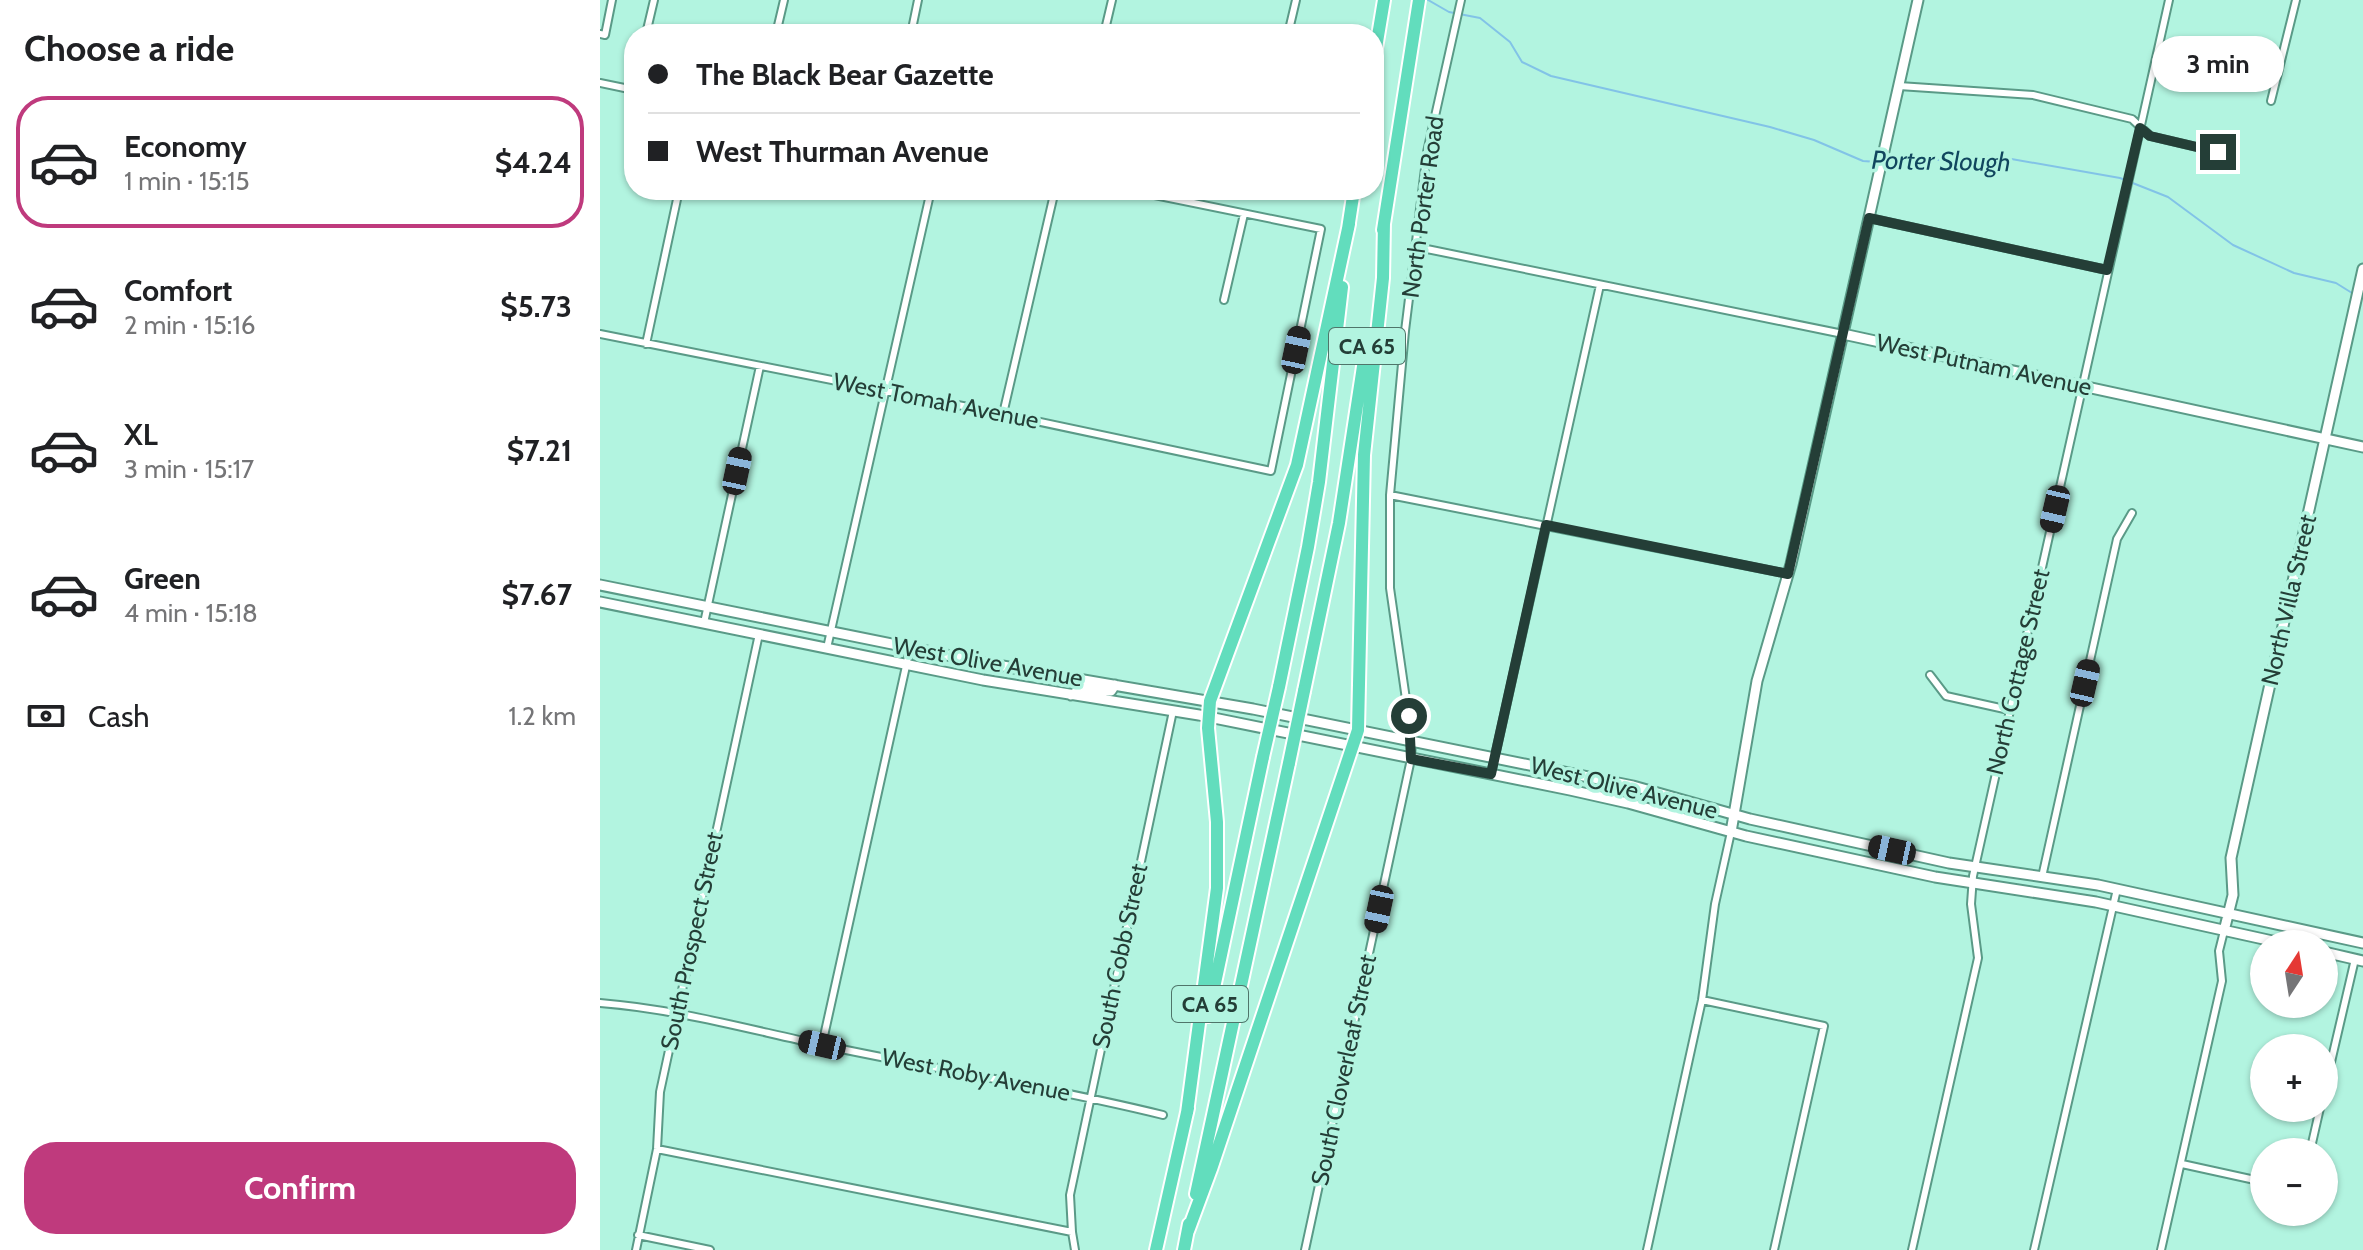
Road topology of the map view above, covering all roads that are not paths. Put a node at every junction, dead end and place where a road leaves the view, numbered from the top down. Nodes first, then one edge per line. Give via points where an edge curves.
1 (612, 0) edge
2 (654, 0) edge
3 (784, 0) edge
4 (918, 0) edge
5 (1112, 0) edge
6 (1296, 0) edge
7 (1384, 0) edge
8 (1419, 0) edge
9 (1918, 0) edge
10 (2169, 0) edge
11 (2296, 0) edge
12 (1460, 3) edge
13 (648, 24) edge
14 (778, 24) edge
15 (913, 24) edge
16 (1106, 24) edge
17 (1290, 24) edge
18 (1380, 24) edge
19 (600, 34) edge
20 (600, 83) edge
21 (1899, 86) junction
22 (624, 88) edge
23 (2271, 101) dead end
24 (2140, 128) junction
25 (2232, 163) dead end
26 (677, 200) edge
27 (929, 200) edge
28 (1053, 200) edge
29 (1178, 200) edge
30 (1353, 200) edge
31 (1244, 214) junction
32 (1869, 218) junction
33 (1384, 223) junction
34 (1349, 224) junction
35 (1417, 247) junction
36 (2363, 269) edge
37 (2107, 270) junction
38 (1600, 285) junction
39 (1224, 300) dead end
40 (600, 334) edge
41 (1843, 334) junction
42 (646, 344) junction
43 (760, 366) junction
44 (2083, 386) junction
45 (884, 391) junction
46 (1003, 414) junction
47 (2326, 438) junction
48 (2363, 447) edge
49 (1390, 495) junction
50 (2132, 513) dead end
51 (1546, 525) junction
52 (1788, 574) junction
53 (600, 585) edge
54 (600, 602) edge
55 (707, 606) junction
56 (704, 623) junction
57 (830, 632) junction
58 (759, 634) junction
59 (827, 648) junction
60 (910, 648) junction
61 (906, 665) junction
62 (1930, 675) dead end
63 (1115, 685) junction
64 (1071, 695) junction
65 (1210, 701) junction
66 (2009, 710) junction
67 (1173, 711) junction
68 (1208, 717) junction
69 (1358, 730) junction
70 (1354, 747) junction
71 (1412, 750) junction
72 (1494, 758) junction
73 (1491, 774) junction
74 (1735, 815) junction
75 (1731, 832) junction
76 (1973, 876) junction
77 (2042, 877) junction
78 (2117, 889) junction
79 (2113, 906) junction
80 (2228, 914) junction
81 (2224, 931) junction
82 (2250, 936) edge
83 (2363, 943) edge
84 (2338, 955) edge
85 (2359, 960) edge
86 (1702, 1000) junction
87 (600, 1003) edge
88 (677, 1012) junction
89 (2338, 1039) edge
90 (822, 1045) junction
91 (1090, 1097) junction
92 (1187, 1113) junction
93 (1163, 1115) dead end
94 (657, 1149) junction
95 (2182, 1164) junction
96 (2250, 1179) edge
97 (1188, 1231) junction
98 (1072, 1232) junction
99 (638, 1235) junction
100 (636, 1250) edge
101 (710, 1250) edge
102 (1075, 1250) edge
103 (1156, 1250) edge
104 (1184, 1250) edge
105 (1305, 1250) edge
106 (1647, 1250) edge
107 (1774, 1250) edge
108 (1912, 1250) edge
109 (2034, 1250) edge
110 (2161, 1250) edge

1 - 19 street via 605,35
2 - 13 street
3 - 14 street
4 - 15 street
5 - 16 street
6 - 17 street
7 - 18 highway
8 - 33 highway, CA 65
9 - 21 main road
10 - 24 street, North Cottage Street
11 - 23 street
12 - 35 street, North Porter Road via 1427,152
20 - 22 street
21 - 24 street via 2033,95 2132,119
21 - 32 main road
24 - 25 street via 2150,136 2218,152
24 - 37 street, North Cottage Street
26 - 42 street
27 - 45 street
28 - 46 street
29 - 31 street
30 - 34 highway, CA 65
31 - 39 street
31 - 46 street, West Tomah Avenue via 1321,229 1271,471
32 - 37 street
32 - 41 main road
33 - 69 highway via 1364,455
33 - 97 highway, CA 65, bridge via 1346,484
34 - 65 highway via 1297,465
34 - 92 highway, CA 65, bridge via 1308,547
35 - 38 street, West Putnam Avenue
35 - 49 street, North Porter Road
36 - 47 main road, North Villa Street
37 - 44 street, North Cottage Street
38 - 41 street, West Putnam Avenue
38 - 51 street
40 - 42 street, West Tomah Avenue
41 - 44 main road, West Putnam Avenue
41 - 52 main road
42 - 43 street, West Tomah Avenue
43 - 45 street, West Tomah Avenue
43 - 55 street
44 - 47 main road, West Putnam Avenue
44 - 66 street, North Cottage Street
45 - 46 street, West Tomah Avenue
45 - 57 street
47 - 48 main road, West Putnam Avenue
47 - 80 main road, North Villa Street via 2231,858
49 - 51 street
49 - 71 street, North Porter Road via 1390,588
50 - 77 street via 2117,539
51 - 52 street
51 - 72 street
52 - 74 main road via 1757,681
53 - 55 main road, West Olive Avenue
54 - 56 main road, West Olive Avenue
55 - 56 street
55 - 57 main road, West Olive Avenue
56 - 58 main road, West Olive Avenue
57 - 59 street
57 - 60 main road, West Olive Avenue
58 - 59 main road, West Olive Avenue
58 - 88 street, South Prospect Street
59 - 61 main road, West Olive Avenue
60 - 61 street
60 - 63 main road, West Olive Avenue
61 - 64 main road, West Olive Avenue
61 - 90 street
62 - 66 street via 1946,696
63 - 64 main road via 1111,691 1083,689
63 - 65 main road, West Olive Avenue
64 - 67 main road, West Olive Avenue
65 - 68 highway
65 - 69 main road, West Olive Avenue
66 - 76 street, North Cottage Street
67 - 68 main road, West Olive Avenue
67 - 91 street, South Cobb Street
68 - 70 main road, West Olive Avenue
68 - 92 highway via 1217,888
69 - 70 highway
69 - 71 main road, West Olive Avenue
70 - 71 main road, West Olive Avenue
70 - 97 highway
71 - 72 main road, West Olive Avenue
71 - 73 main road, West Olive Avenue
71 - 105 street, South Cloverleaf Street
72 - 73 street
72 - 74 main road, West Olive Avenue via 1633,786
73 - 75 main road, West Olive Avenue
74 - 75 main road
74 - 76 main road, West Olive Avenue
75 - 76 main road, West Olive Avenue
75 - 86 street
76 - 77 main road, West Olive Avenue
76 - 79 main road, West Olive Avenue
76 - 108 street, North Cottage Street via 1978,958
77 - 78 main road, West Olive Avenue
78 - 79 street
78 - 80 main road, West Olive Avenue
79 - 81 main road, West Olive Avenue
79 - 109 street
80 - 81 main road, North Villa Street
80 - 83 main road, West Olive Avenue
81 - 82 main road, West Olive Avenue
81 - 95 street via 2219,951 2222,981
84 - 85 main road
85 - 89 street
86 - 106 street
86 - 107 street via 1824,1026
87 - 88 street, West Roby Avenue
88 - 90 street, West Roby Avenue
88 - 94 street, South Prospect Street via 660,1092
90 - 91 street, West Roby Avenue
91 - 93 street, West Roby Avenue
91 - 98 street, South Cobb Street via 1070,1195
92 - 103 highway, CA 65
94 - 98 street
94 - 99 street, South Prospect Street
95 - 96 street
95 - 110 street
97 - 104 highway, CA 65
98 - 102 street, South Cobb Street
99 - 100 street, South Prospect Street
99 - 101 street

